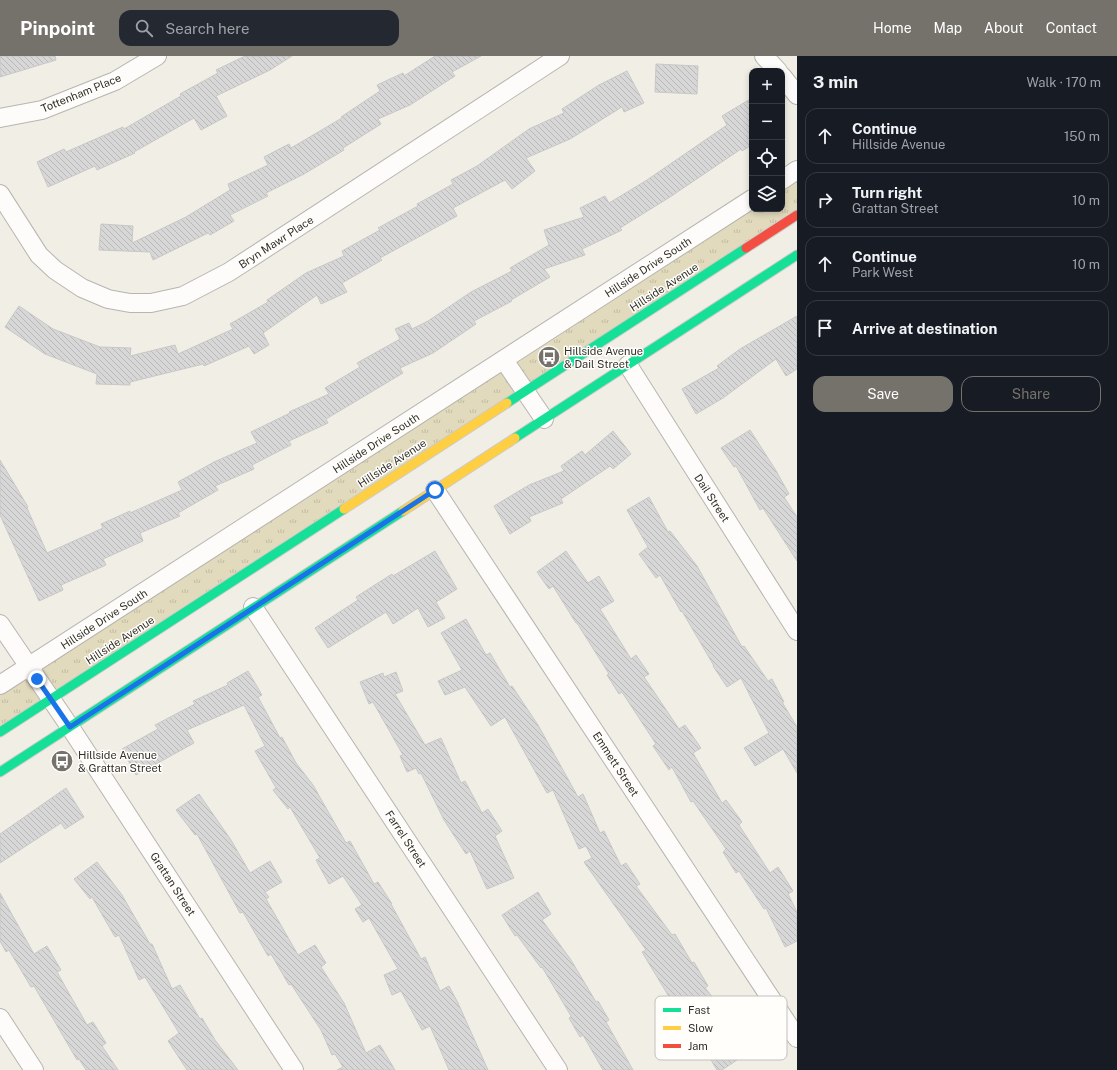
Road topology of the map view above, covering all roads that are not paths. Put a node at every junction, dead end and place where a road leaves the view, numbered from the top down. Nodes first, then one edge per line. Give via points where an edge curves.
1 (157, 56) edge
2 (560, 56) edge
3 (764, 56) edge
4 (775, 68) edge
5 (785, 80) edge
6 (797, 95) edge
7 (0, 118) edge
8 (797, 170) edge
9 (785, 178) edge
10 (0, 194) edge
11 (749, 202) edge
12 (797, 215) edge
13 (797, 255) edge
14 (504, 360) junction
15 (628, 365) junction
16 (525, 391) junction
17 (544, 420) junction
18 (435, 490) junction
19 (253, 608) junction
20 (0, 624) edge
21 (797, 630) edge
22 (29, 668) junction
23 (0, 685) edge
24 (51, 699) junction
25 (70, 727) junction
26 (0, 732) edge
27 (0, 772) edge
28 (769, 996) edge
29 (0, 1018) edge
30 (787, 1023) edge
31 (797, 1038) edge
32 (34, 1070) edge
33 (294, 1070) edge
34 (558, 1070) edge

1 - 7 street, Tottenham Place via 115,81 42,110
2 - 10 street, Bryn Mawr Place via 229,272 183,296 152,304 108,299 82,288 55,270 39,255
3 - 4 street
5 - 6 street
8 - 9 street
11 - 14 street, Hillside Drive South
12 - 16 main road, Hillside Avenue
13 - 15 main road
14 - 16 street
14 - 22 street, Hillside Drive South
15 - 17 main road
15 - 21 street, Dail Street
16 - 17 street
16 - 24 main road, Hillside Avenue
17 - 18 main road
18 - 19 main road
18 - 28 street, Emmett Street
19 - 25 main road
19 - 34 street, Farrel Street
20 - 22 street, Grattan Street
22 - 23 street, Hillside Drive South
22 - 24 street, Grattan Street
24 - 25 street, Grattan Street
24 - 26 main road, Hillside Avenue
25 - 27 main road
25 - 33 street, Grattan Street
29 - 32 street
30 - 31 street, Emmett Street

